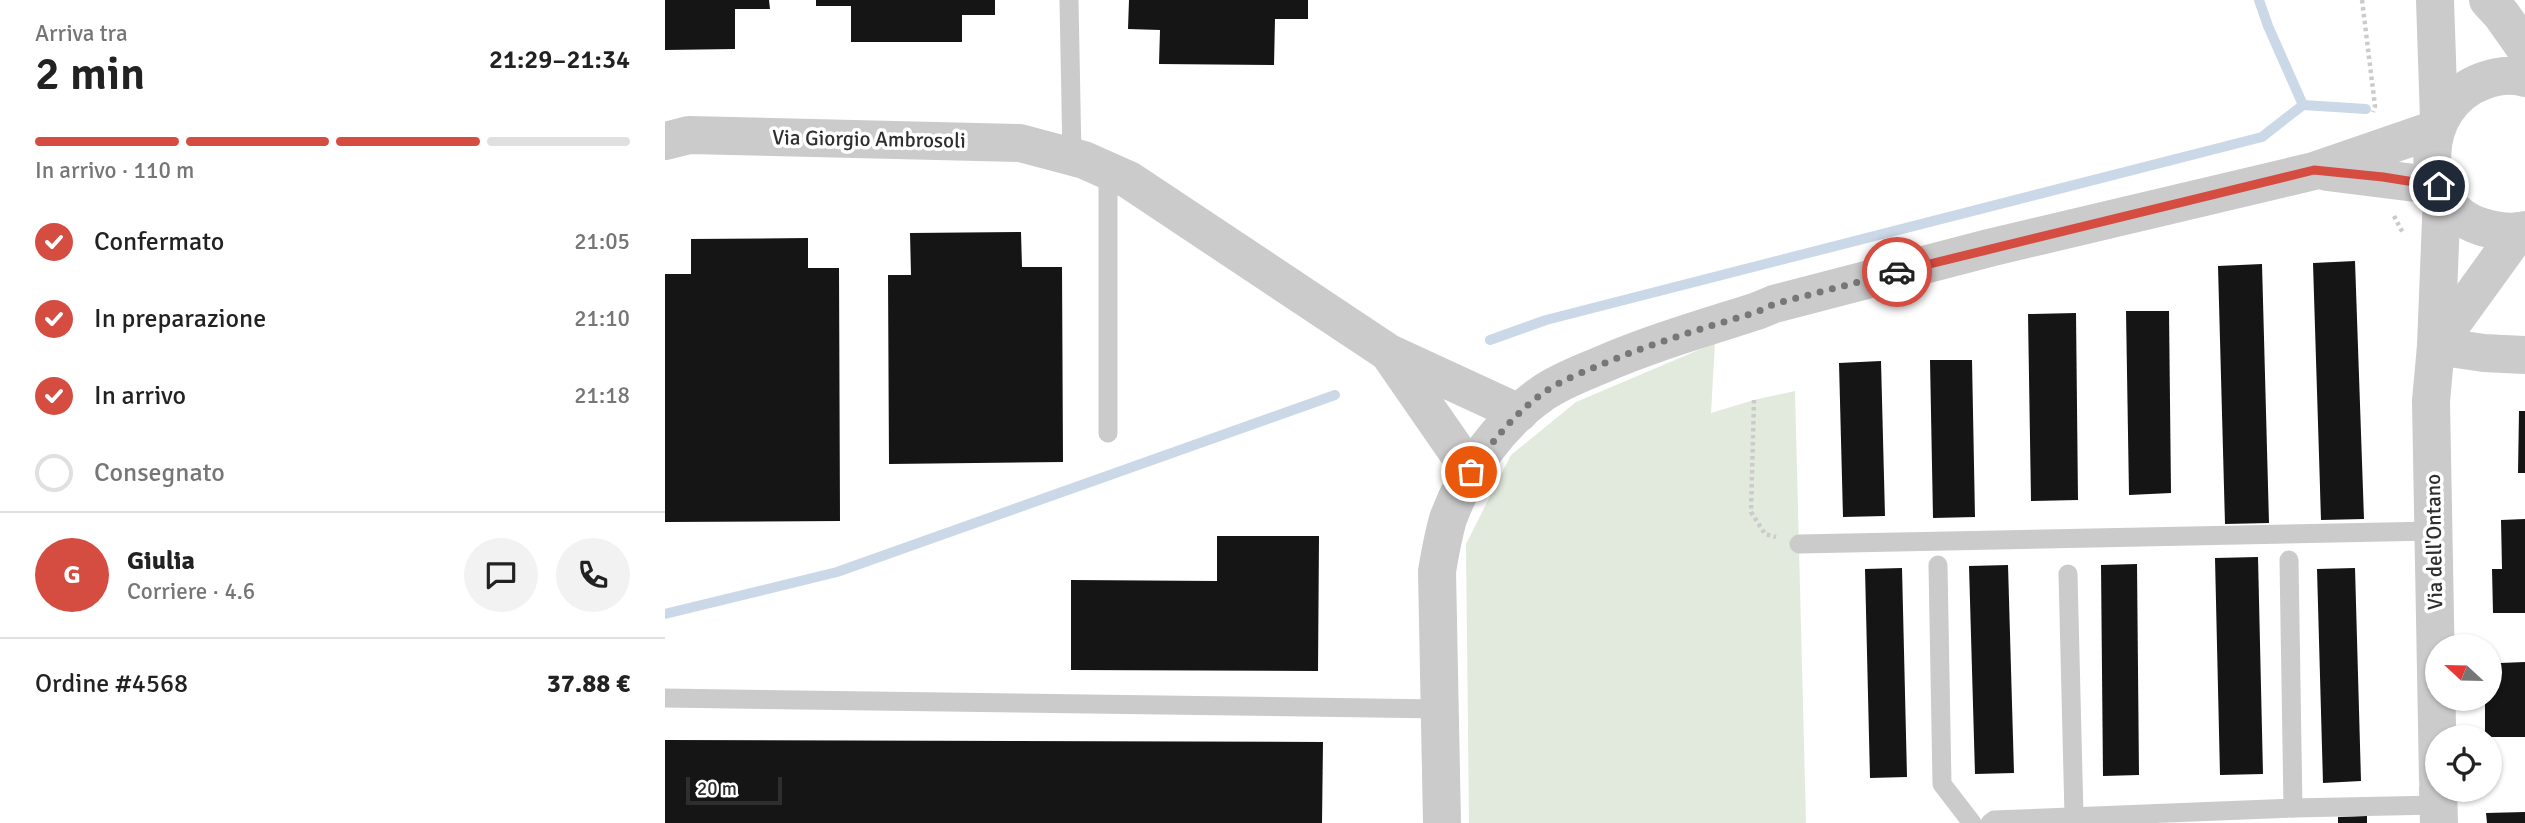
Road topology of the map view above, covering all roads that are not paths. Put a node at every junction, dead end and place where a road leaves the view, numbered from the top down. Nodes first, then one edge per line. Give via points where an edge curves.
1 (1069, 0) edge
2 (2435, 0) edge
3 (2505, 13) edge
4 (2525, 48) edge
5 (2525, 78) edge
6 (2437, 124) junction
7 (665, 141) edge
8 (1072, 156) junction
9 (1108, 170) junction
10 (2314, 170) junction
11 (2440, 190) junction
12 (2522, 230) edge
13 (2436, 346) junction
14 (1389, 353) junction
15 (2525, 355) edge
16 (1519, 413) junction
17 (1108, 433) dead end
18 (1481, 457) junction
19 (2434, 531) junction
20 (1799, 544) road end
21 (2288, 559) dead end
22 (1937, 565) dead end
23 (2068, 574) dead end
24 (665, 698) edge
25 (1440, 709) junction
26 (2437, 725) edge
27 (2425, 800) edge
28 (2293, 808) junction
29 (2074, 816) junction
30 (2255, 816) edge
31 (1442, 823) edge
32 (1972, 823) edge
33 (1990, 823) edge

1 - 8 lane
2 - 6 street, Via dell'Ontano
3 - 4 street
5 - 6 street via 2494,77 2472,85 2453,99
6 - 10 street
6 - 11 street, Via dell'Ontano via 2433,170
7 - 8 street, Via Giorgio Ambrosoli via 689,135 1020,143
8 - 9 street, Via Giorgio Ambrosoli
9 - 14 street, Via Giorgio Ambrosoli via 1147,191
9 - 17 lane
10 - 11 street via 2383,177
10 - 16 street via 1774,304 1577,375
11 - 12 street via 2456,212 2475,225 2497,231
11 - 13 street, Via dell'Ontano
12 - 13 street
13 - 15 street
13 - 19 street, Via dell'Ontano via 2431,401
14 - 16 street, Via Giorgio Ambrosoli
14 - 18 street, Via Giorgio Ambrosoli
16 - 18 street
18 - 25 street via 1448,520 1437,571
19 - 20 lane
19 - 26 street, Via dell'Ontano
21 - 28 lane
22 - 32 lane via 1942,784
23 - 29 lane
24 - 25 lane
25 - 31 street
27 - 28 lane
28 - 30 lane
29 - 30 lane
29 - 33 lane

